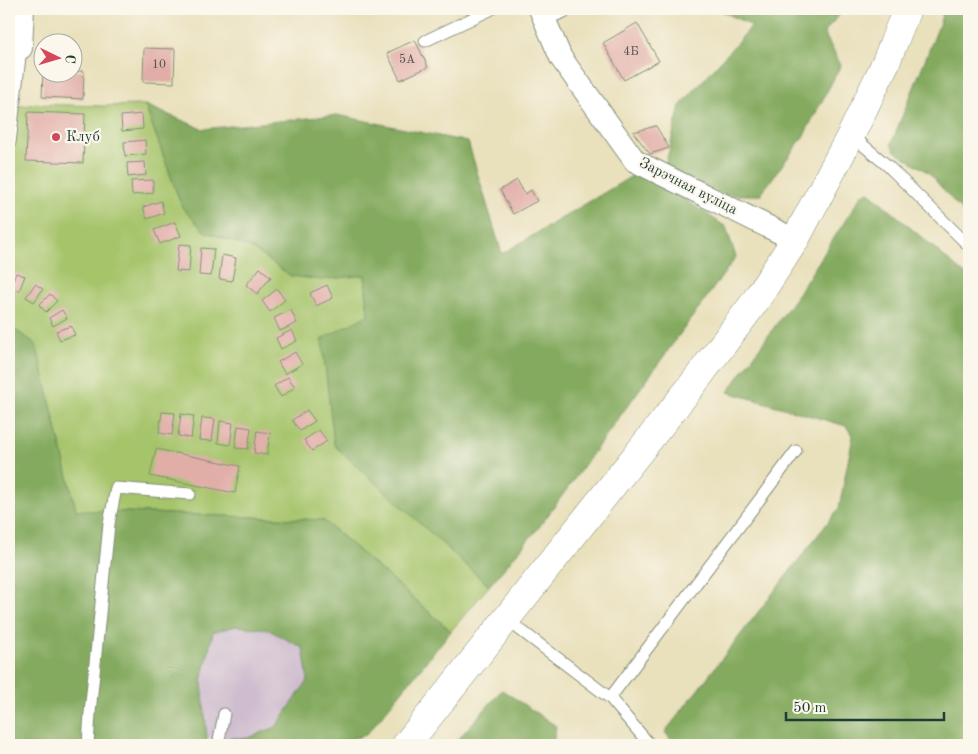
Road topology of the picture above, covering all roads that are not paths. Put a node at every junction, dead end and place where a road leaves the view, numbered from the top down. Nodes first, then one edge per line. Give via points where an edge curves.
1 (23, 9) edge
2 (492, 9) edge
3 (571, 9) edge
4 (907, 9) edge
5 (542, 14) edge
6 (425, 41) dead end
7 (20, 48) joint
8 (852, 135) junction
9 (10, 142) edge
10 (795, 240) junction
11 (969, 246) edge
12 (796, 451) dead end
13 (190, 494) dead end
14 (506, 619) junction
15 (610, 698) junction
16 (224, 714) dead end
17 (88, 745) edge
18 (218, 745) edge
19 (406, 745) edge
20 (650, 745) edge

1 - 7 street
2 - 6 lane
3 - 5 lane
4 - 8 main road
5 - 10 street, Зарэчная вуліца via 561,58 636,161
7 - 9 lane
8 - 10 main road
8 - 11 lane
10 - 14 main road via 754,303 690,388
12 - 15 lane
13 - 17 lane via 116,488 108,534
14 - 15 lane
14 - 19 main road
15 - 20 lane
16 - 18 lane

